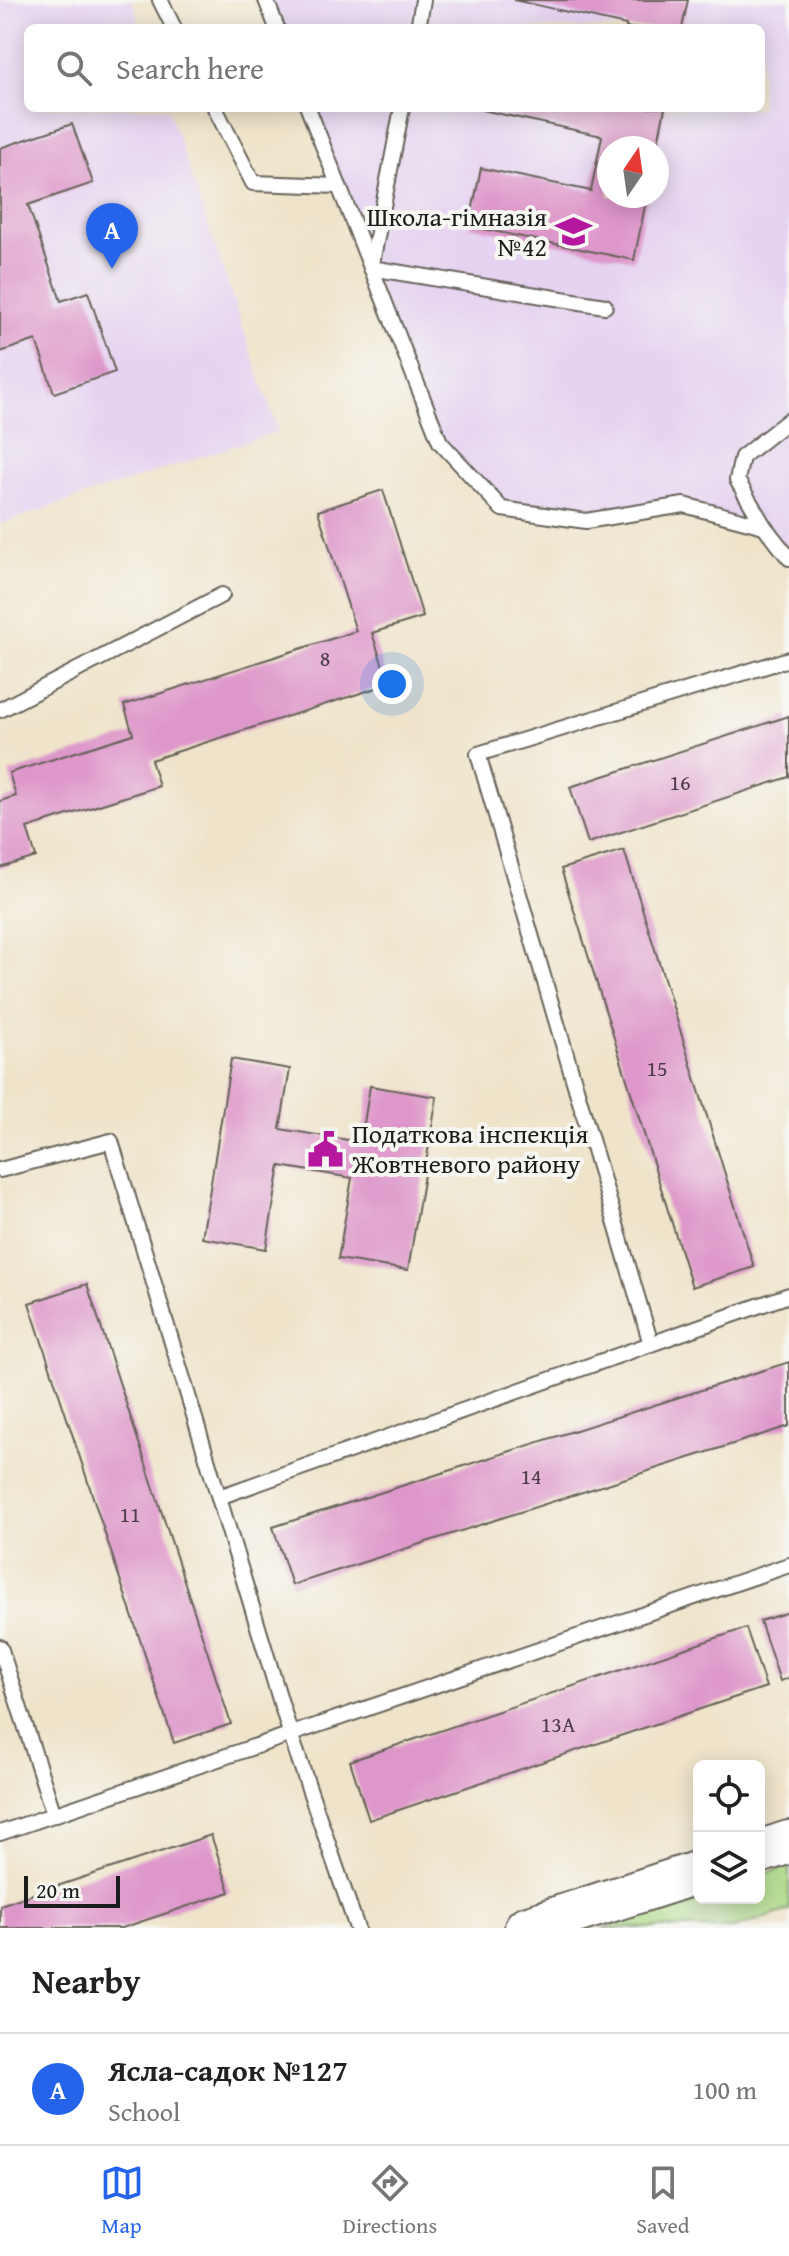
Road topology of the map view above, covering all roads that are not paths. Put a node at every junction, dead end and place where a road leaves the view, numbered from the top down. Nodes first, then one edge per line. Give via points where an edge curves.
1 (160, 0) edge
2 (266, 0) edge
3 (423, 0) edge
4 (172, 24) edge
5 (275, 24) edge
6 (419, 24) edge
7 (217, 112) edge
8 (310, 112) edge
9 (401, 112) edge
10 (339, 186) junction
11 (371, 268) junction
12 (605, 306) dead end
13 (789, 420) edge
14 (764, 526) junction
15 (789, 558) edge
16 (222, 595) dead end
17 (789, 659) edge
18 (0, 710) edge
19 (0, 1170) edge
20 (789, 1295) edge
21 (651, 1344) junction
22 (219, 1497) junction
23 (789, 1565) edge
24 (0, 1647) edge
25 (291, 1736) junction
26 (54, 1815) junction
27 (0, 1833) edge
28 (789, 1842) edge
29 (765, 1850) edge
30 (693, 1874) edge
31 (357, 1928) edge
32 (526, 1928) edge

1 - 4 lane
2 - 5 lane
3 - 6 lane
7 - 10 lane via 253,183
8 - 10 lane
9 - 11 lane
10 - 11 lane
11 - 12 lane
11 - 14 lane via 440,442 502,509 586,521 684,505
13 - 14 lane via 742,457 737,480
14 - 15 lane
16 - 18 lane
17 - 21 lane via 478,754
19 - 22 lane via 111,1141
20 - 21 lane
21 - 22 lane
22 - 25 lane
23 - 25 lane
24 - 26 lane
25 - 26 lane
25 - 31 lane
26 - 27 lane
28 - 29 street
30 - 32 street

